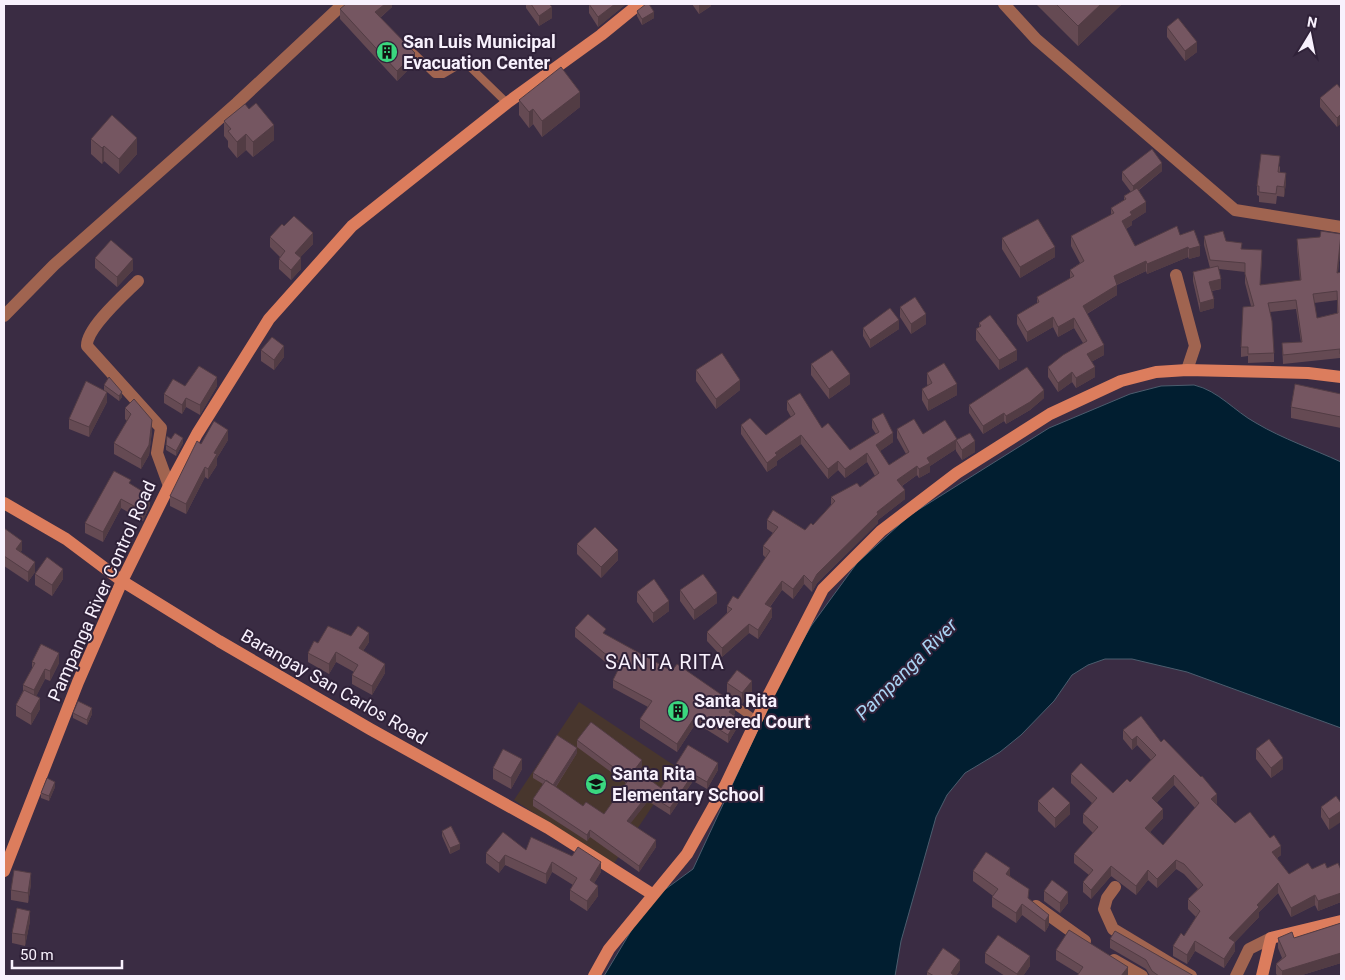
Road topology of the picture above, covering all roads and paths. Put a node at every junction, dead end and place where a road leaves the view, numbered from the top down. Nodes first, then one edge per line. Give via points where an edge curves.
1 (343, 4) edge
2 (639, 4) edge
3 (1004, 4) edge
4 (404, 42) edge
5 (508, 103) junction
6 (1341, 227) edge
7 (1176, 275) dead end
8 (138, 281) dead end
9 (4, 316) edge
10 (1187, 370) junction
11 (1341, 377) edge
12 (169, 486) junction
13 (4, 503) edge
14 (122, 581) junction
15 (725, 699) edge
16 (756, 720) junction
17 (4, 870) edge
18 (1115, 887) dead end
19 (652, 894) junction
20 (1035, 905) edge
21 (1341, 921) edge
22 (1271, 938) junction
23 (594, 976) edge
24 (1142, 976) edge
25 (1191, 976) edge
26 (1236, 976) edge
27 (1262, 976) edge

1 - 9 street via 54,265
2 - 5 street, Pampanga River Control Road
3 - 6 street via 1036,39 1235,210
4 - 5 lane via 435,74 443,74 460,64 469,66
5 - 12 street, Pampanga River Control Road via 352,226 269,319 197,434
7 - 10 street via 1195,346
8 - 12 street via 103,317 87,340 87,346 161,428 157,452
10 - 11 street
10 - 16 street via 1156,372 1121,381 1050,414 957,473 881,531 823,589
12 - 14 street, Pampanga River Control Road
13 - 14 street, Barangay San Carlos Road via 66,539
14 - 17 street, Pampanga River Control Road via 78,682
14 - 19 street, Barangay San Carlos Road via 361,724 548,828
15 - 16 lane
16 - 19 street via 725,786 687,854
18 - 25 street via 1104,910 1113,929
19 - 23 street via 609,949
20 - 24 street via 1101,952
21 - 22 street
22 - 26 street via 1249,949
22 - 27 street

